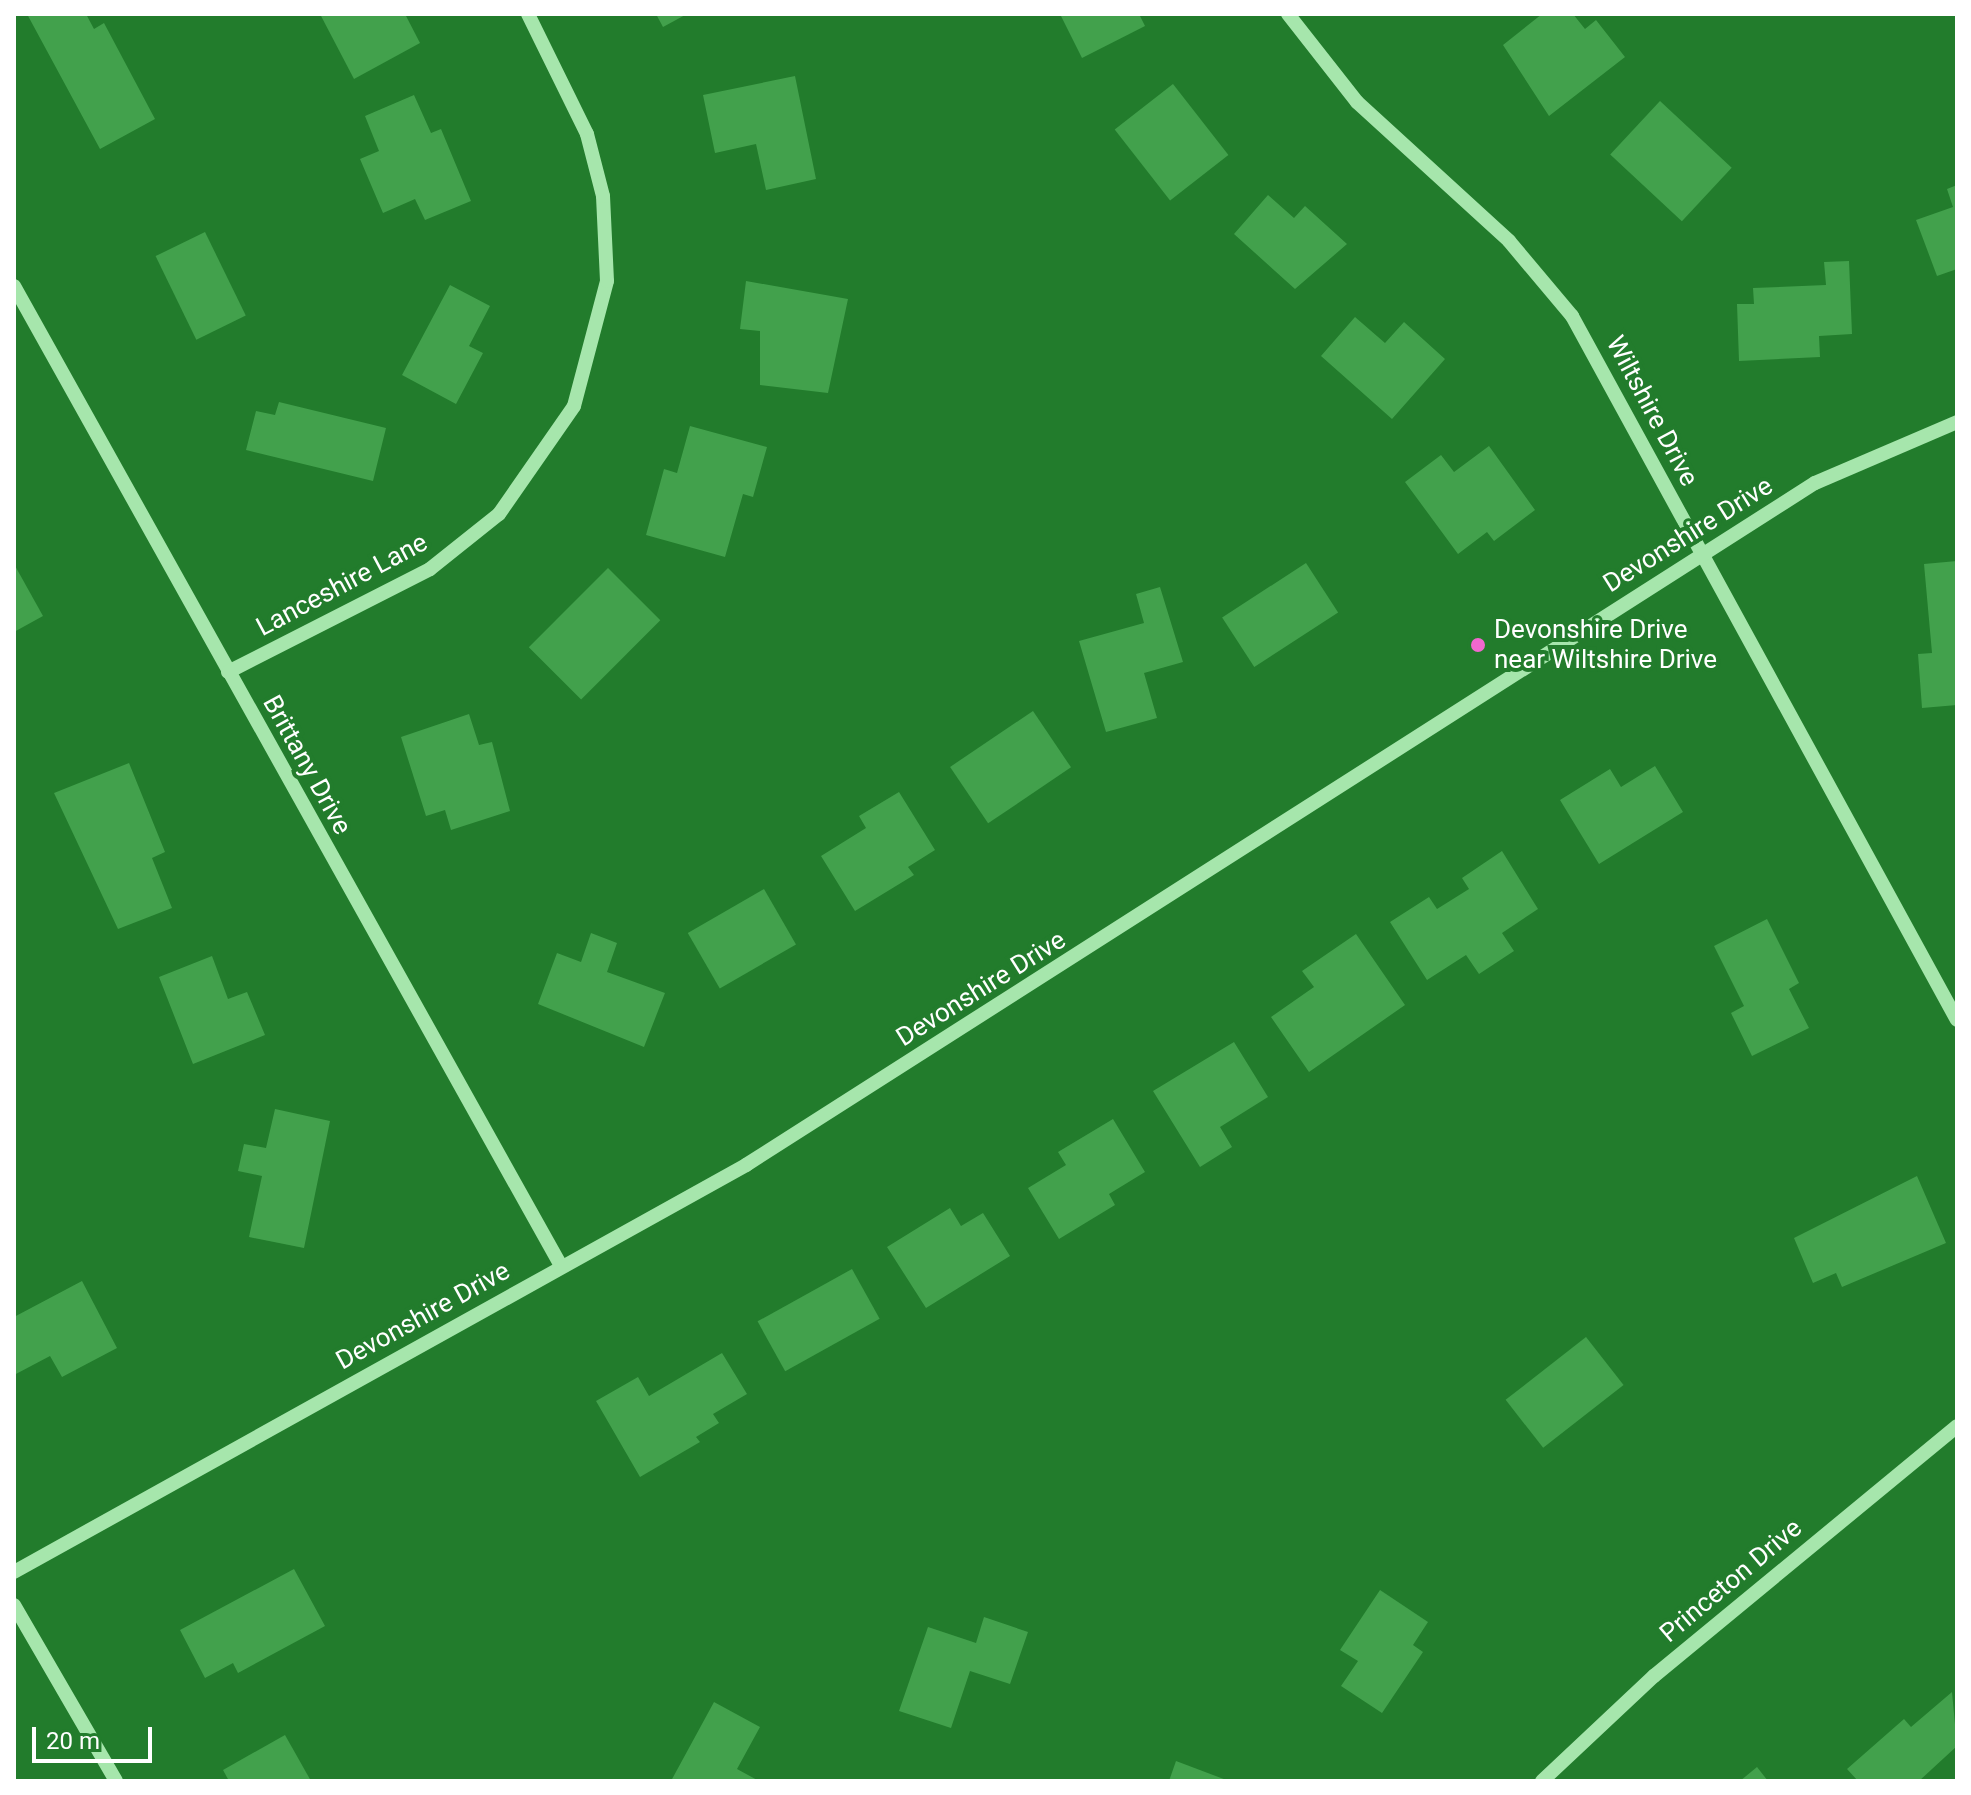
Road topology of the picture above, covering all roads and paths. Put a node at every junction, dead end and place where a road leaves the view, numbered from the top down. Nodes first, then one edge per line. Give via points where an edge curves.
1 (528, 14) edge
2 (1288, 14) edge
3 (14, 286) edge
4 (1957, 422) edge
5 (1699, 555) junction
6 (228, 672) junction
7 (1957, 1020) edge
8 (561, 1266) junction
9 (1957, 1426) edge
10 (14, 1572) edge
11 (14, 1605) edge
12 (116, 1781) edge
13 (1542, 1781) edge

1 - 6 street, Lanceshire Lane via 587,134 603,196 607,281 574,406 499,514 430,569
2 - 5 street, Wiltshire Drive via 1357,102 1509,241 1572,316 1620,393
3 - 6 street, Brittany Drive
4 - 5 street, Devonshire Drive via 1815,483
5 - 7 street, Wiltshire Drive
5 - 8 street, Devonshire Drive via 760,1156
6 - 8 street, Brittany Drive
8 - 10 street, Devonshire Drive
9 - 13 street, Princeton Drive via 1654,1676
11 - 12 street

